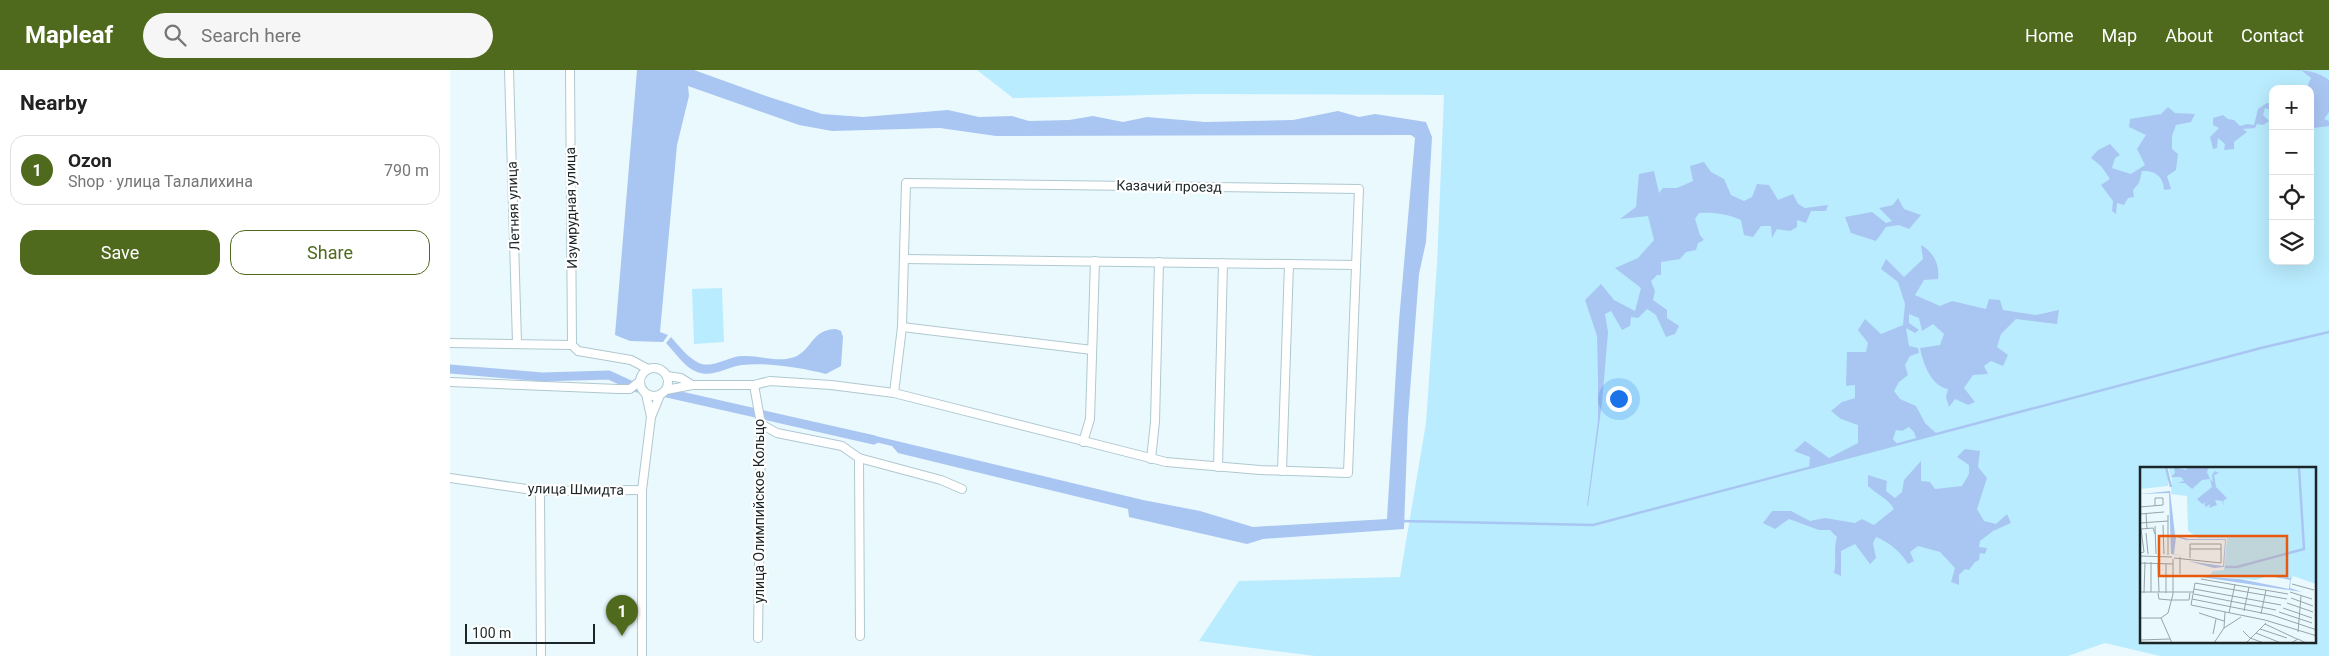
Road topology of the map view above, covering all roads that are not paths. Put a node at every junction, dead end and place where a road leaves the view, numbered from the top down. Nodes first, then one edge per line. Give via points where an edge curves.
1 (509, 70) edge
2 (570, 70) edge
3 (904, 259) junction
4 (1095, 261) junction
5 (1158, 262) junction
6 (1223, 263) junction
7 (1289, 264) junction
8 (1356, 264) junction
9 (902, 327) junction
10 (450, 343) edge
11 (517, 343) junction
12 (572, 345) junction
13 (1092, 350) junction
14 (648, 370) junction
15 (667, 376) junction
16 (640, 381) junction
17 (450, 382) edge
18 (692, 385) junction
19 (754, 386) junction
20 (663, 392) junction
21 (894, 393) junction
22 (646, 394) junction
23 (651, 417) junction
24 (761, 424) junction
25 (1084, 442) junction
26 (859, 458) junction
27 (1151, 459) junction
28 (1218, 467) junction
29 (1282, 471) junction
30 (450, 478) edge
31 (962, 489) dead end
32 (642, 490) junction
33 (540, 491) junction
34 (860, 636) dead end
35 (758, 638) dead end
36 (541, 656) edge
37 (642, 656) edge

1 - 11 street, Летняя улица
2 - 12 street, Изумрудная улица
3 - 4 street
3 - 8 street, Казачий проезд via 906,183 1359,189
3 - 9 street, Казачий проезд
4 - 5 street
4 - 13 street
5 - 6 street
5 - 27 street via 1155,422
6 - 7 street
6 - 28 street
7 - 8 street
7 - 29 street
8 - 29 street, Казачий проезд via 1348,472
9 - 13 street
9 - 21 street, Казачий проезд
10 - 11 street
11 - 12 street
12 - 14 street via 578,351 631,360
13 - 25 street via 1090,419
14 - 15 street via 662,370
14 - 16 street
15 - 18 street via 681,378
15 - 20 street via 668,383
16 - 17 street via 630,389
16 - 22 street
18 - 19 street
18 - 20 street
19 - 21 street via 770,381
19 - 24 street, улица Олимпийское Кольцо
20 - 22 street via 653,396
20 - 23 street
21 - 25 street
22 - 23 street
23 - 32 street
24 - 26 street via 777,432 842,446
24 - 35 street, улица Олимпийское Кольцо
25 - 27 street
26 - 31 street via 941,480
26 - 34 street
27 - 28 street
28 - 29 street
30 - 33 street, улица Шмидта
32 - 33 street, улица Шмидта
32 - 37 street
33 - 36 street

